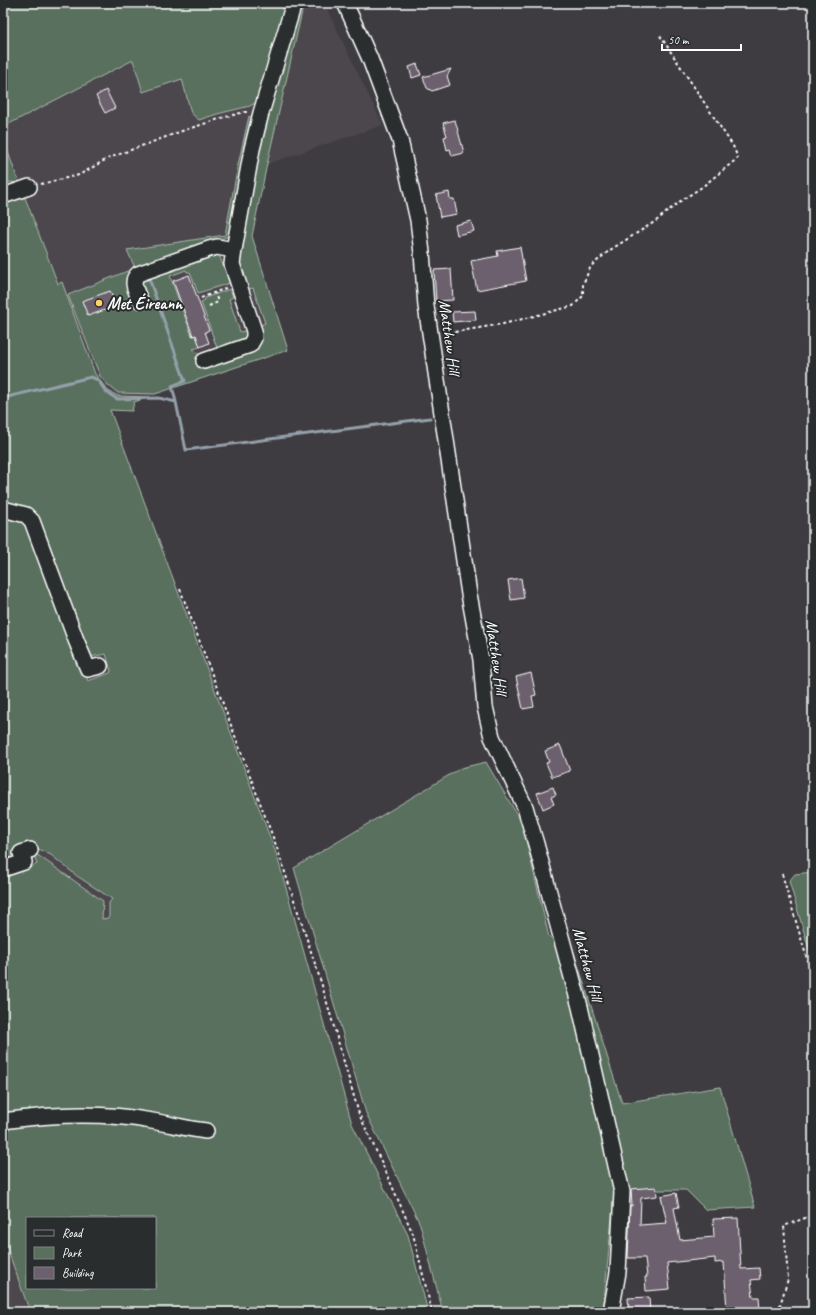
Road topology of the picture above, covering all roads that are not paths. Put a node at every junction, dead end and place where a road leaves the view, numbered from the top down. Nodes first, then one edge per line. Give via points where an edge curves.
1 (294, 3) edge
2 (345, 3) edge
3 (29, 187) road end
4 (3, 195) edge
5 (234, 250) junction
6 (140, 300) dead end
7 (210, 355) dead end
8 (3, 509) edge
9 (100, 666) dead end
10 (30, 850) dead end
11 (3, 869) edge
12 (3, 1121) edge
13 (206, 1131) dead end
14 (611, 1312) edge

1 - 5 street via 255,113 252,149
2 - 14 street, Matthew Hill via 370,59 400,140 418,220 430,336 481,660 485,708 492,737 525,807 536,844 580,1007 622,1192 618,1272
3 - 4 street
5 - 6 street via 210,249 138,274 133,282
5 - 7 street via 232,264 254,331 253,341 250,345
8 - 9 street via 26,515 32,521 88,669
10 - 11 street via 21,853 24,862
12 - 13 street via 61,1115 91,1115 152,1121

